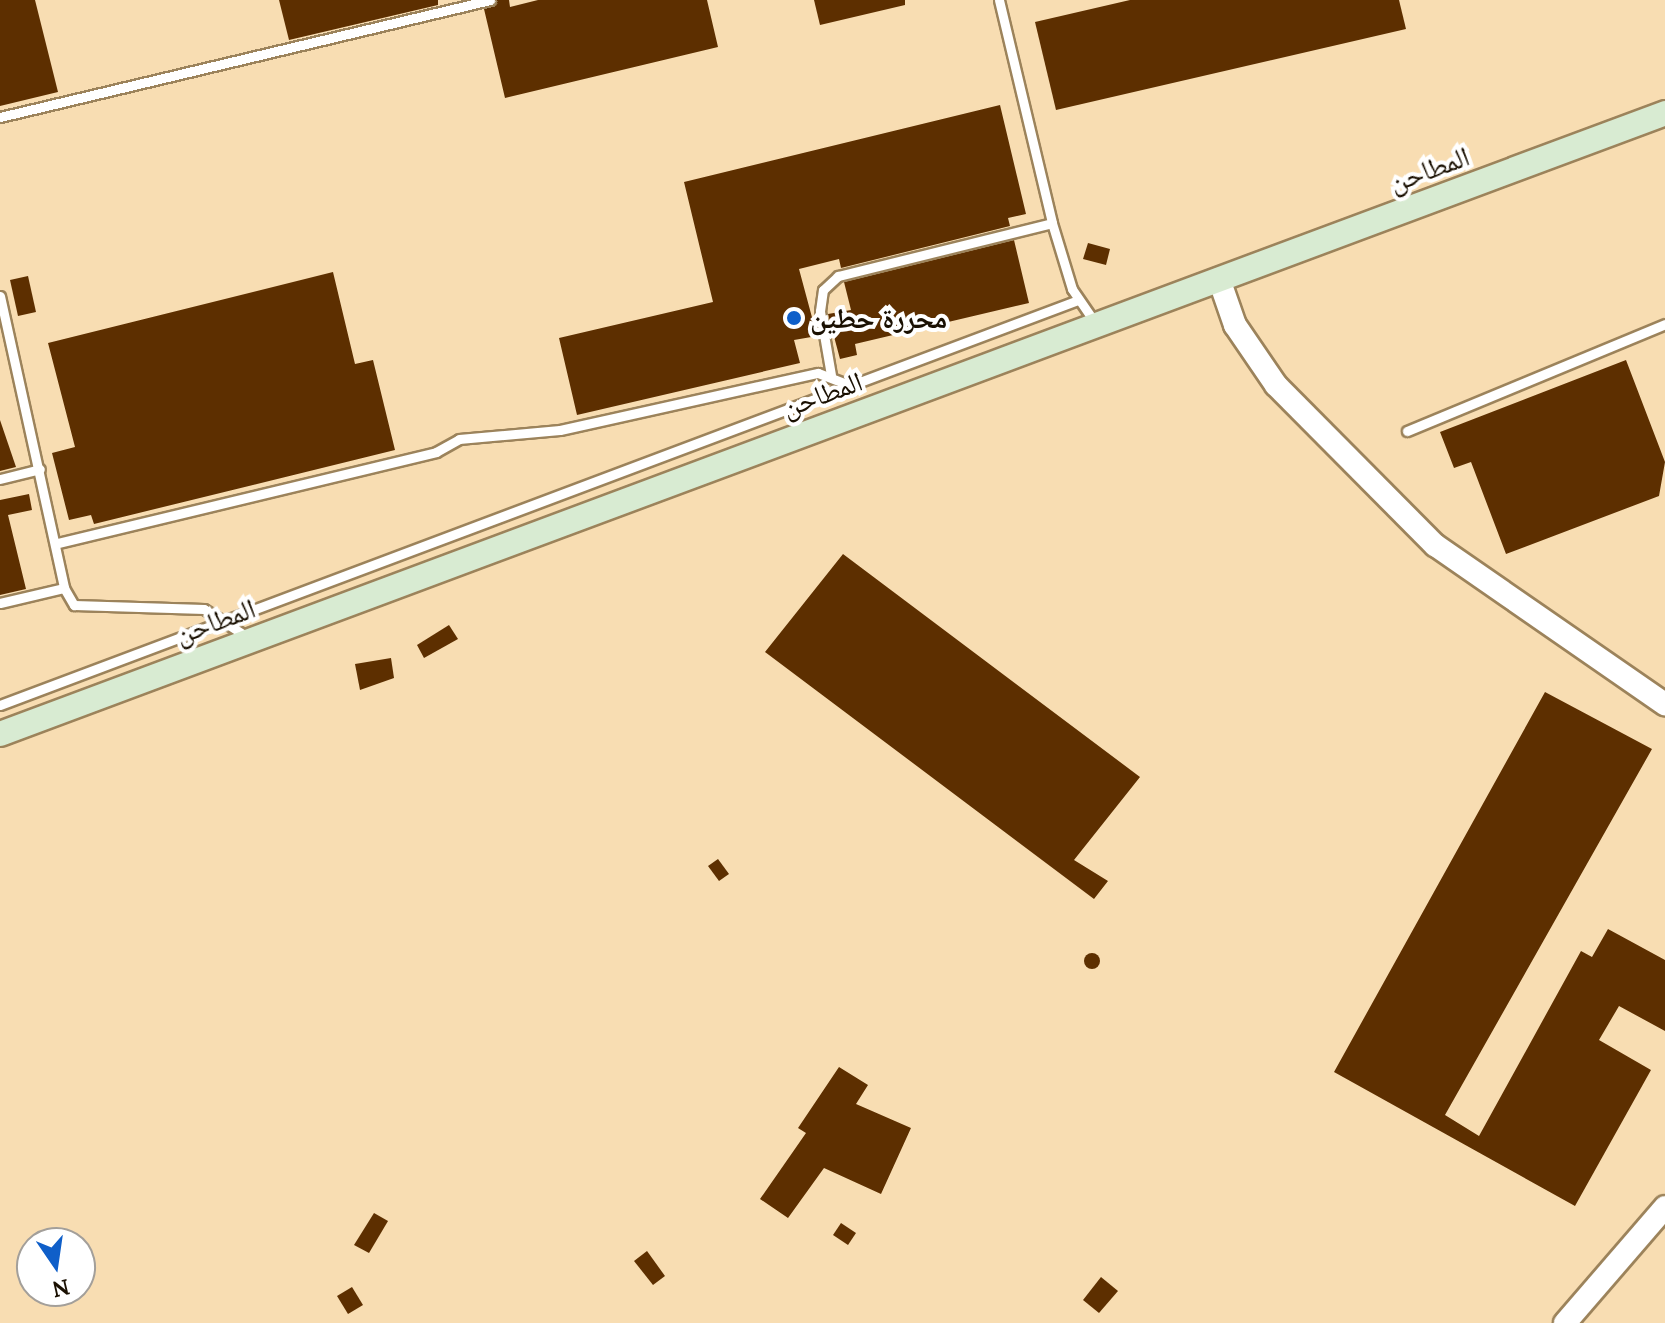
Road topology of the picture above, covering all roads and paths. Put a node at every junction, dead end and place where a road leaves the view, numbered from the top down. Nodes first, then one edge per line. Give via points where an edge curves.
1 (490, 0) edge
2 (999, 0) edge
3 (1665, 113) edge
4 (0, 117) edge
5 (1052, 223) junction
6 (1219, 279) junction
7 (0, 296) edge
8 (1078, 300) junction
9 (1665, 324) edge
10 (1097, 326) junction
11 (831, 375) junction
12 (851, 385) junction
13 (1407, 431) dead end
14 (40, 469) junction
15 (0, 479) edge
16 (58, 543) junction
17 (64, 588) junction
18 (0, 603) edge
19 (220, 621) junction
20 (252, 640) junction
21 (1665, 704) edge
22 (0, 705) edge
23 (0, 734) edge
24 (1665, 1207) edge
25 (1565, 1323) edge

1 - 4 lane
2 - 5 lane
3 - 6 main road, المطاحن
5 - 8 lane
5 - 11 lane via 838,276 823,290 820,311
6 - 10 main road, المطاحن
6 - 21 street via 1235,325 1276,385 1435,545
7 - 14 lane
8 - 10 lane
8 - 12 lane
9 - 13 lane
10 - 20 main road, المطاحن
11 - 12 lane
11 - 16 lane via 778,379 560,430 459,439 436,452
12 - 19 lane
14 - 15 lane
14 - 16 lane
16 - 17 lane
17 - 18 lane
17 - 19 lane via 74,605 204,609
19 - 20 lane
19 - 22 lane
20 - 23 main road, المطاحن
24 - 25 street

